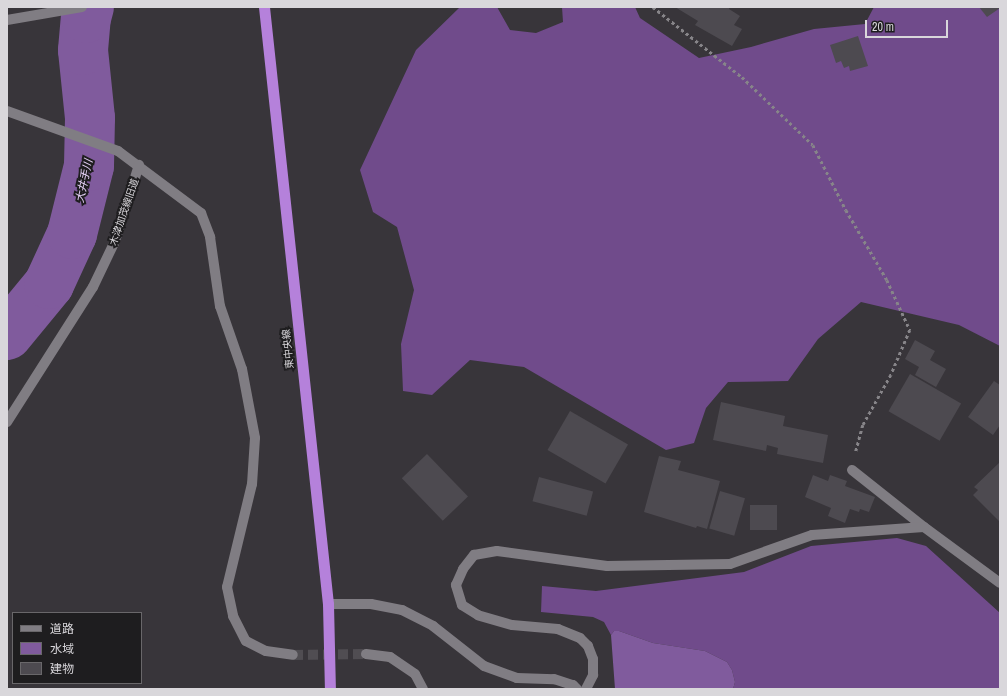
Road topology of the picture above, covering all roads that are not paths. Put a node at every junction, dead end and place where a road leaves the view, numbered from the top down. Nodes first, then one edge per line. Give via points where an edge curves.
1 (82, 7) edge
2 (264, 7) edge
3 (7, 20) edge
4 (7, 111) edge
5 (139, 165) junction
6 (7, 422) edge
7 (852, 470) road end
8 (924, 527) junction
9 (1000, 583) edge
10 (328, 604) junction
11 (366, 654) tunnel mouth
12 (293, 656) tunnel mouth
13 (330, 689) edge
14 (423, 689) edge
15 (578, 689) edge
16 (586, 689) edge

1 - 3 street
2 - 10 highway, 東中央線
4 - 5 street, 木津加茂線旧道 via 118,151
5 - 6 street, 木津加茂線旧道 via 115,242 93,287
5 - 12 street via 201,213 210,237 220,306 242,369 255,438 252,484 227,587 233,616 246,641 266,651
7 - 8 street
8 - 9 street
8 - 16 street via 812,535 730,564 607,566 497,551 474,555 463,569 456,585 462,605 478,615 512,625 558,629 580,638 588,646 593,659 593,675
10 - 13 highway, 東中央線
10 - 15 street via 371,604 402,610 433,626 484,666 517,678 554,679
11 - 14 street via 390,657 415,674

